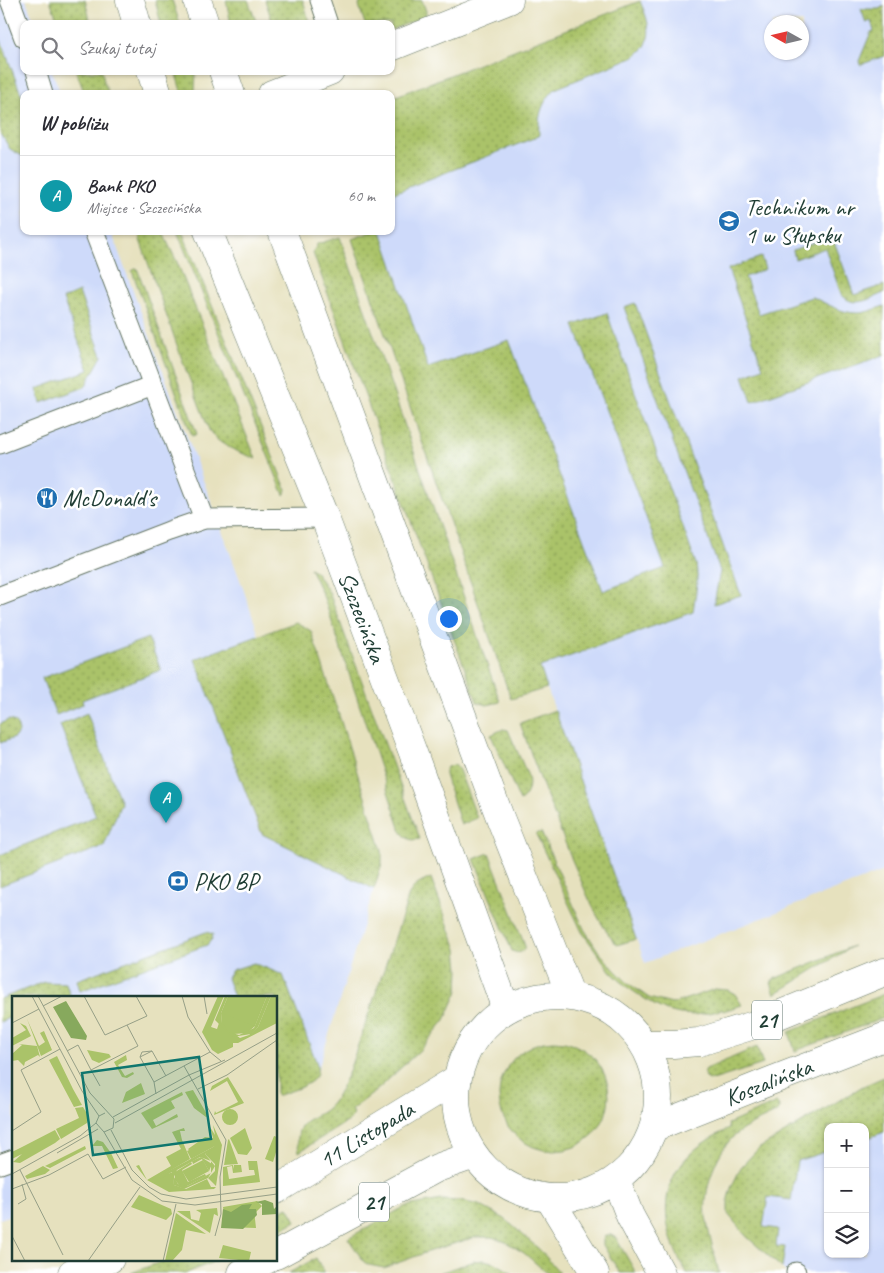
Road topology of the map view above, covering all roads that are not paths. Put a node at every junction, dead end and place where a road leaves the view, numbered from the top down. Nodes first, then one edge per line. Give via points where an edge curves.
1 (10, 0) edge
2 (130, 0) edge
3 (197, 0) edge
4 (320, 0) edge
5 (510, 0) edge
6 (135, 20) edge
7 (204, 20) edge
8 (327, 20) edge
9 (20, 27) edge
10 (395, 45) edge
11 (37, 75) edge
12 (152, 75) edge
13 (224, 75) edge
14 (320, 75) edge
15 (43, 90) edge
16 (157, 90) edge
17 (230, 90) edge
18 (282, 90) edge
19 (96, 235) edge
20 (210, 235) edge
21 (283, 235) edge
22 (153, 385) junction
23 (0, 444) edge
24 (325, 518) junction
25 (204, 519) junction
26 (0, 596) edge
27 (884, 972) edge
28 (571, 996) junction
29 (506, 1009) junction
30 (884, 1037) edge
31 (645, 1044) junction
32 (457, 1079) junction
33 (655, 1127) junction
34 (474, 1154) junction
35 (12, 1160) edge
36 (0, 1164) edge
37 (616, 1180) junction
38 (278, 1189) edge
39 (548, 1198) junction
40 (278, 1254) edge
41 (107, 1260) edge
42 (266, 1260) edge
43 (72, 1273) edge
44 (242, 1273) edge
45 (595, 1273) edge
46 (661, 1273) edge

1 - 9 lane
2 - 6 street
3 - 7 street
4 - 8 lane
5 - 10 street
11 - 15 lane
12 - 16 street
13 - 17 street
14 - 18 street
19 - 22 lane
20 - 24 street, Szczecińska
21 - 28 street via 498,811
22 - 23 lane
22 - 25 lane
24 - 25 lane
24 - 29 street, Szczecińska
25 - 26 lane
27 - 31 street, 21 via 754,1025 699,1042
28 - 29 street via 537,997
28 - 31 street via 601,1004 626,1021
29 - 32 street via 482,1028 466,1052
30 - 33 street, Koszalińska / 21
31 - 33 street via 659,1085
32 - 34 street via 458,1118
32 - 38 street, 11 Listopada
33 - 37 street via 633,1165
34 - 39 street via 506,1185
34 - 40 street, 21 via 437,1168
35 - 36 lane
37 - 39 street via 584,1195
37 - 46 street via 630,1216
39 - 45 street
41 - 43 street
42 - 44 street

